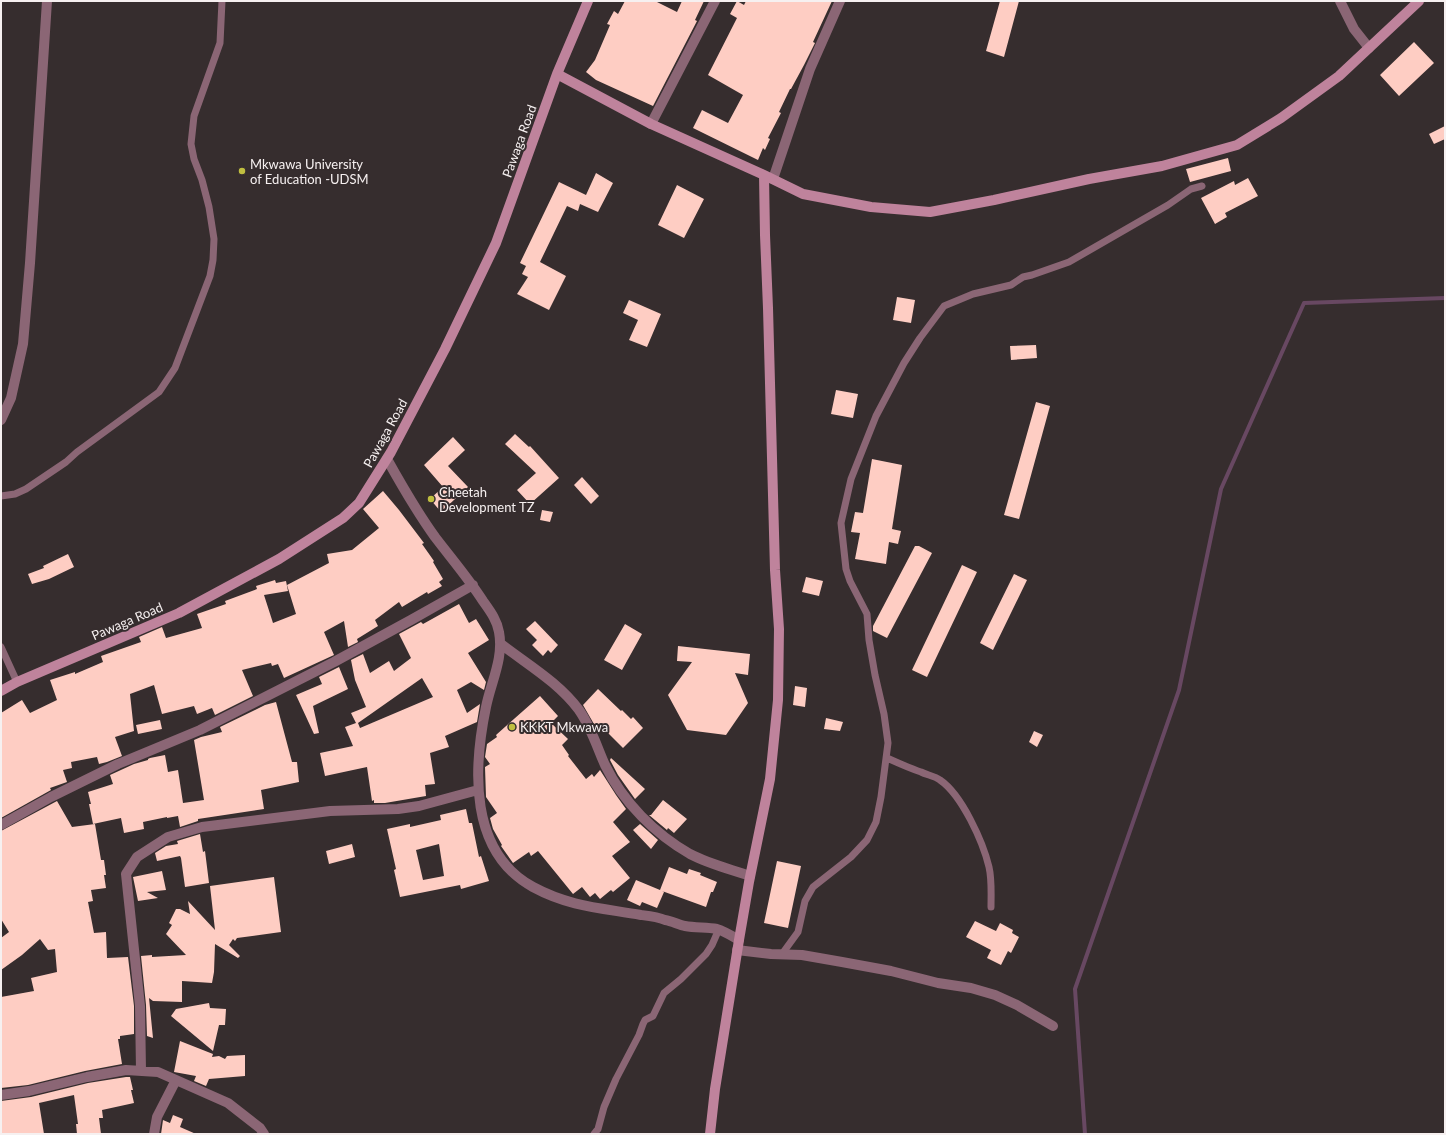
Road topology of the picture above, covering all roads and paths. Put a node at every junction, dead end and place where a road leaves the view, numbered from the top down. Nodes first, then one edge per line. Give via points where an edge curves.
1 (47, 1) edge
2 (222, 1) edge
3 (588, 1) edge
4 (715, 1) edge
5 (840, 1) edge
6 (1340, 1) edge
7 (1419, 1) edge
8 (1369, 48) junction
9 (557, 74) junction
10 (651, 124) junction
11 (769, 177) junction
12 (1202, 186) dead end
13 (1, 420) edge
14 (387, 460) junction
15 (1, 496) edge
16 (473, 585) junction
17 (501, 644) junction
18 (1, 647) edge
19 (17, 682) junction
20 (1, 691) edge
21 (887, 758) junction
22 (478, 790) junction
23 (1, 825) edge
24 (750, 876) junction
25 (991, 907) dead end
26 (719, 929) junction
27 (738, 945) junction
28 (782, 954) junction
29 (1053, 1026) dead end
30 (141, 1071) junction
31 (176, 1080) junction
32 (1, 1095) edge
33 (154, 1134) edge
34 (264, 1134) edge
35 (594, 1134) edge
36 (710, 1134) edge

1 - 13 street via 23,344 11,398
2 - 15 lane via 220,43 194,116 191,144 209,207 214,239 213,260 210,276 175,368 159,392 66,462 26,489
3 - 9 street, Pawaga Road
4 - 10 street
5 - 11 street via 810,69
6 - 8 street via 1354,28
7 - 8 street
8 - 11 street via 1339,76 1281,118 1237,145 1162,166 930,212 871,207 803,194
9 - 10 street
9 - 14 street, Pawaga Road via 496,243
10 - 11 street
11 - 24 street via 770,427 779,671 770,778
12 - 21 lane via 1191,189 1069,262 944,306 904,363 876,416 851,479 841,523 846,569 867,614 869,640 884,714
14 - 16 street via 434,536
14 - 19 street, Pawaga Road via 359,503 343,518 279,559 180,613
16 - 17 street via 495,619
16 - 23 street via 334,662 200,730 118,764
17 - 22 street via 481,734
17 - 24 street via 562,690 580,711 619,788 641,816 667,839 691,854
18 - 19 lane
19 - 20 street, Pawaga Road
21 - 25 lane via 939,779 961,804 983,846 991,882
21 - 28 lane via 876,822 867,840 851,857 813,887 805,901 798,932
22 - 26 street via 481,816 495,851 512,871 532,886 580,905 647,916 684,926
22 - 30 street via 398,809 330,811 202,827 168,837 137,857 126,874 140,1006
24 - 27 street
26 - 27 street
26 - 35 lane via 706,954 664,993 653,1016 645,1020 616,1079
27 - 28 street
27 - 36 street
28 - 29 street via 842,962 971,988 1017,1005
30 - 31 street via 158,1072
30 - 32 street via 126,1070
31 - 33 street via 157,1117
31 - 34 street via 228,1103

